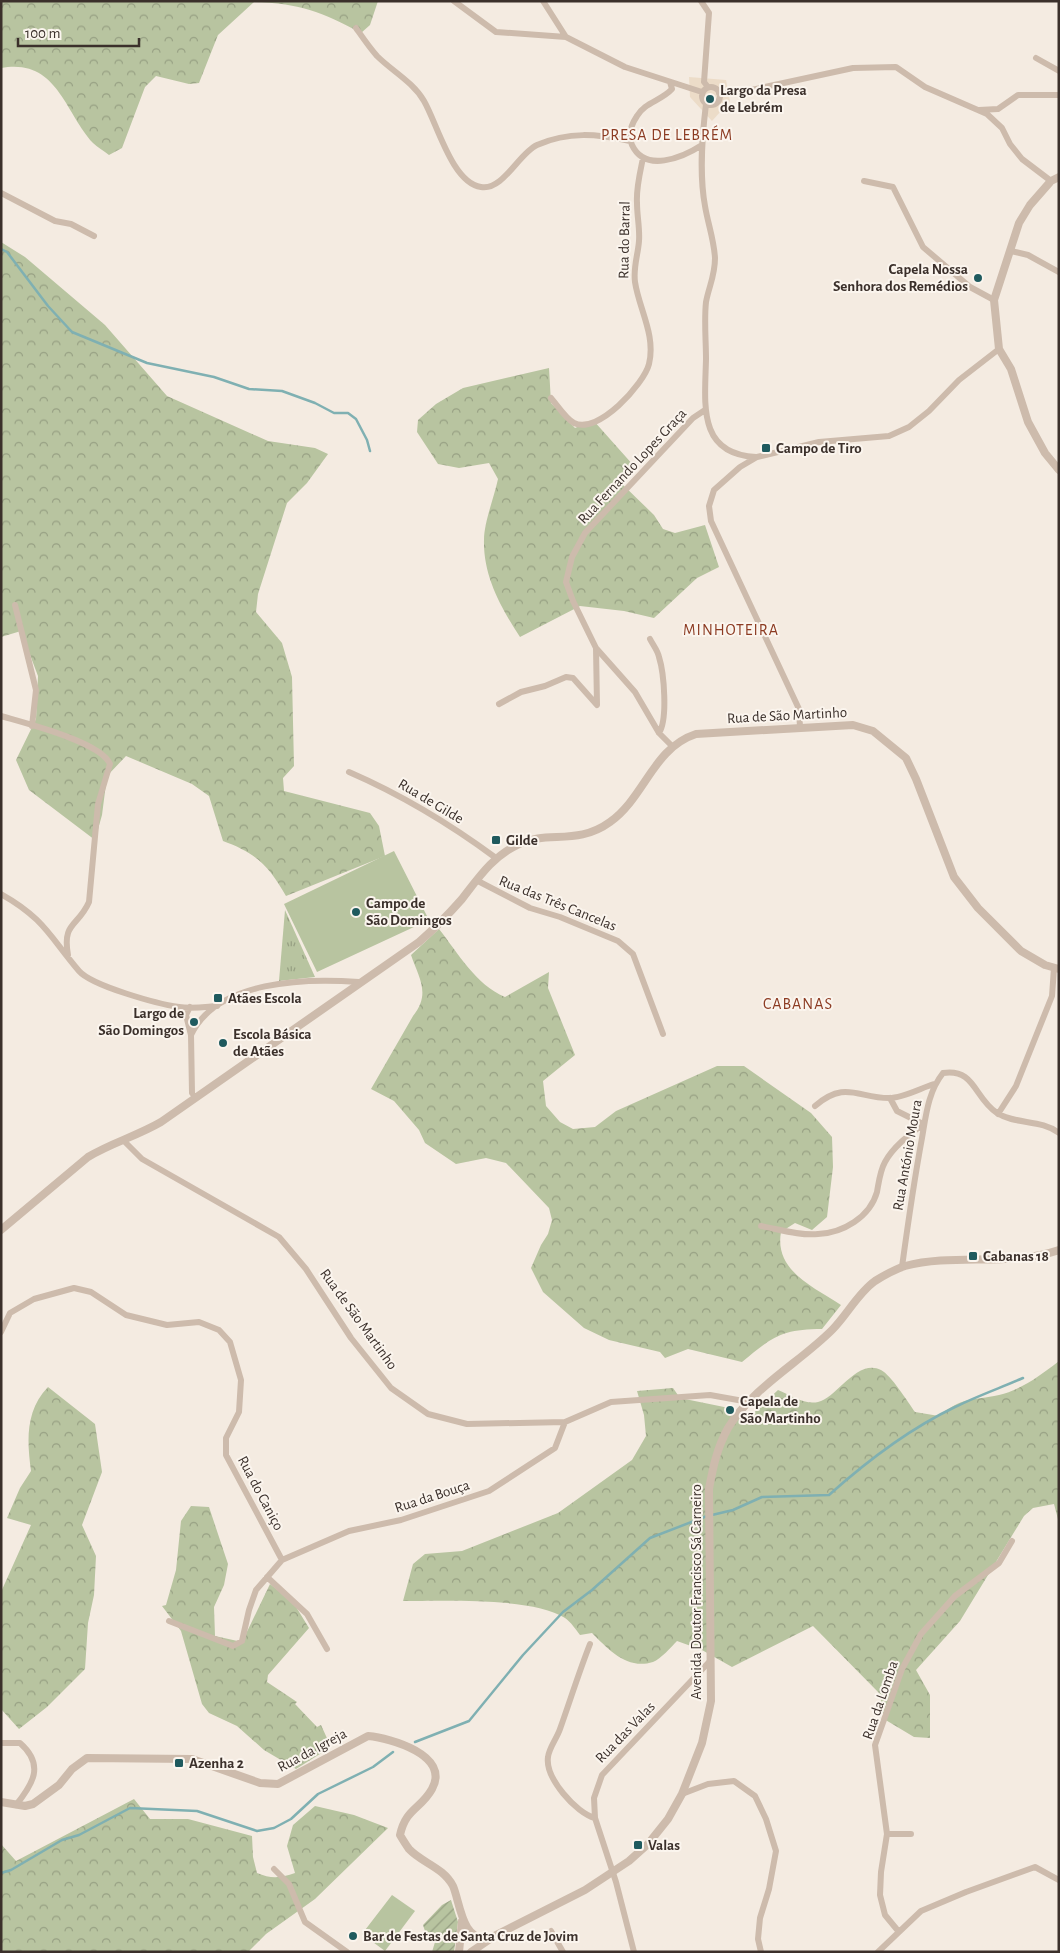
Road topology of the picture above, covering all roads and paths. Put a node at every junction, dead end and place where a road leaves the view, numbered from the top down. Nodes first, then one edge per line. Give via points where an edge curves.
1 (454, 1) edge
2 (543, 1) edge
3 (701, 1) edge
4 (356, 28) dead end
5 (566, 37) junction
6 (1036, 58) dead end
7 (1059, 71) edge
8 (670, 82) junction
9 (705, 90) junction
10 (719, 93) junction
11 (1059, 95) edge
12 (706, 104) junction
13 (978, 110) junction
14 (630, 141) junction
15 (702, 145) junction
16 (642, 158) junction
17 (1059, 177) edge
18 (864, 181) dead end
19 (1051, 181) junction
20 (1, 193) edge
21 (94, 236) dead end
22 (1011, 251) junction
23 (1059, 272) edge
24 (994, 300) junction
25 (999, 349) junction
26 (551, 398) dead end
27 (705, 410) junction
28 (757, 457) junction
29 (1059, 470) edge
30 (15, 605) dead end
31 (650, 639) dead end
32 (596, 648) junction
33 (499, 704) dead end
34 (1, 716) edge
35 (32, 726) junction
36 (800, 727) junction
37 (659, 733) junction
38 (672, 746) junction
39 (349, 772) dead end
40 (496, 858) junction
41 (476, 880) junction
42 (1, 894) edge
43 (68, 955) junction
44 (1057, 968) edge
45 (359, 982) junction
46 (217, 1006) junction
47 (179, 1007) junction
48 (190, 1007) junction
49 (199, 1008) junction
50 (187, 1016) junction
51 (199, 1019) junction
52 (191, 1034) junction
53 (663, 1034) dead end
54 (934, 1084) junction
55 (196, 1098) junction
56 (890, 1098) junction
57 (815, 1106) dead end
58 (998, 1114) junction
59 (923, 1124) junction
60 (1057, 1129) edge
61 (122, 1140) junction
62 (761, 1226) dead end
63 (1, 1230) edge
64 (1059, 1250) edge
65 (902, 1267) junction
66 (1, 1332) edge
67 (749, 1402) junction
68 (565, 1422) junction
69 (1012, 1541) dead end
70 (282, 1560) junction
71 (267, 1577) junction
72 (169, 1621) dead end
73 (590, 1644) dead end
74 (327, 1649) dead end
75 (711, 1660) junction
76 (1, 1743) edge
77 (682, 1794) junction
78 (1, 1802) edge
79 (16, 1805) junction
80 (595, 1818) junction
81 (887, 1834) junction
82 (911, 1834) dead end
83 (274, 1869) dead end
84 (613, 1872) junction
85 (1059, 1880) edge
86 (461, 1914) junction
87 (551, 1931) dead end
88 (899, 1932) junction
89 (475, 1934) junction
90 (496, 1935) junction
91 (460, 1944) edge
92 (474, 1950) edge
93 (347, 1952) edge
94 (563, 1952) edge
95 (634, 1952) edge
96 (761, 1952) edge
97 (878, 1952) edge

1 - 5 street via 496,32
2 - 5 street
3 - 9 street via 709,13
4 - 14 street via 377,55 418,92 458,170 473,185 490,186 536,145 574,134
5 - 8 street via 625,67
6 - 7 street
8 - 9 street
8 - 14 street via 672,89 663,98 646,105 637,116 631,128
9 - 10 street via 716,89
9 - 12 street via 702,98
10 - 12 street via 715,104
10 - 13 street via 742,92 853,68 896,67 925,87
11 - 13 street via 1018,95 998,109
12 - 15 street
13 - 19 street via 1002,128 1022,159
14 - 16 street via 636,154
15 - 16 street via 669,160 647,161
15 - 27 street via 705,204 714,246 715,274 706,302
16 - 26 street, Rua do Barral via 637,201 639,240 634,269 650,338 649,362 635,388 618,407 595,420 580,425 573,423
17 - 19 street
18 - 24 street via 893,187 923,247 970,287
19 - 22 street via 1019,223
20 - 21 street via 55,221 86,230
22 - 23 street via 1028,255
22 - 24 street
24 - 25 street
25 - 28 street via 959,380 930,411 909,427 889,436 819,442
25 - 29 street via 1011,369 1028,422 1045,453
27 - 28 street via 711,431 720,444 731,453
27 - 32 street, Rua Fernando Lopes Graça via 693,418 585,533 572,557 566,582
28 - 36 street via 740,466 714,490 709,506 711,521 799,709
30 - 35 street via 36,690
31 - 37 street via 659,656 664,692 663,726
32 - 33 street via 597,704 573,678 566,677 521,692
32 - 37 street, Rua Fernando Lopes Graça via 635,692
34 - 35 street
35 - 43 street via 96,750 110,764 98,804 89,902 65,939
36 - 38 street, Rua de São Martinho via 696,734
36 - 44 street, Rua de São Martinho via 852,725 873,731 906,758 954,877 1004,936 1021,951
37 - 38 street, Rua Fernando Lopes Graça
38 - 40 street, Rua de São Martinho via 632,803 608,823 584,835 536,838
39 - 40 street, Rua de Gilde via 414,804
40 - 41 street, Rua de São Martinho
41 - 45 street, Rua de São Martinho via 432,931
41 - 53 street, Rua das Três Cancelas via 530,908 618,941 633,954
42 - 43 street via 36,917
43 - 47 street via 80,973 101,985
44 - 58 street via 1048,1004 1016,1086
45 - 46 street via 335,980 249,989
45 - 55 street, Rua de São Martinho
46 - 49 street
46 - 51 street
47 - 48 street
47 - 50 street
48 - 49 street
48 - 50 street
49 - 51 street
50 - 51 street
50 - 52 street
51 - 52 street
52 - 55 street via 191,1085
54 - 56 street
54 - 58 street, Rua António Moura via 943,1073 956,1071 967,1077 985,1104
54 - 59 street, Rua António Moura
55 - 61 street, Rua de São Martinho via 147,1130
56 - 57 street via 852,1091 832,1095
56 - 59 street via 897,1111
58 - 60 street
59 - 62 street via 886,1161 869,1208 850,1225 816,1235
59 - 65 street, Rua António Moura
61 - 63 street, Rua de São Martinho via 88,1157
61 - 68 street, Rua de São Martinho via 142,1159 279,1237 306,1269 351,1338 392,1388 428,1414 467,1424
64 - 65 street, Avenida Doutor Francisco Sá Carneiro via 1030,1258 928,1262
65 - 67 street, Avenida Doutor Francisco Sá Carneiro via 874,1282 833,1329
66 - 70 street, Rua do Caniço via 10,1313 34,1299 74,1288 91,1292 126,1315 167,1325 198,1322 219,1330 230,1342 241,1380 239,1412 226,1438 226,1455
67 - 68 street, Rua de São Martinho via 710,1396 611,1402
67 - 75 street, Avenida Doutor Francisco Sá Carneiro via 728,1428 715,1455 709,1489
68 - 70 street, Rua da Bouça via 555,1448 489,1491 401,1520 349,1531
69 - 81 street, Rua da Lomba via 998,1563 955,1596 921,1634 902,1669 875,1745
70 - 71 street
71 - 72 street via 254,1597 242,1641 233,1646
71 - 74 street via 307,1614
73 - 80 street via 548,1758 551,1774 564,1796 586,1816
75 - 77 street, Avenida Doutor Francisco Sá Carneiro via 710,1701 702,1743
75 - 80 street, Rua das Valas via 602,1775 594,1798
76 - 79 street via 20,1743 33,1761 34,1780
77 - 84 street, Avenida Doutor Francisco Sá Carneiro via 648,1844
77 - 96 street via 708,1784 734,1782 755,1796 776,1851 770,1889 760,1918 758,1939
78 - 79 street, Rua da Igreja
79 - 86 street, Rua da Igreja via 33,1804 46,1796 87,1758 192,1759 260,1783 278,1784 368,1736 378,1737 402,1743 422,1754 433,1767 435,1779 432,1789 408,1814 400,1836 409,1849 446,1875
80 - 84 street, Rua das Valas
81 - 82 street
81 - 88 street, Rua da Lomba via 880,1895 885,1914
83 - 93 street via 289,1884 305,1922
84 - 90 street, Avenida Doutor Francisco Sá Carneiro via 585,1890
84 - 95 street, Rua das Valas
85 - 88 street via 1035,1867 921,1910
86 - 89 street, Rua da Igreja
86 - 91 street, Rua da Igreja
87 - 94 street
88 - 97 street
89 - 90 street, Avenida Doutor Francisco Sá Carneiro via 486,1939
89 - 91 street via 466,1933
89 - 92 street via 479,1942
90 - 92 street, Avenida Doutor Francisco Sá Carneiro
91 - 92 street via 466,1951

